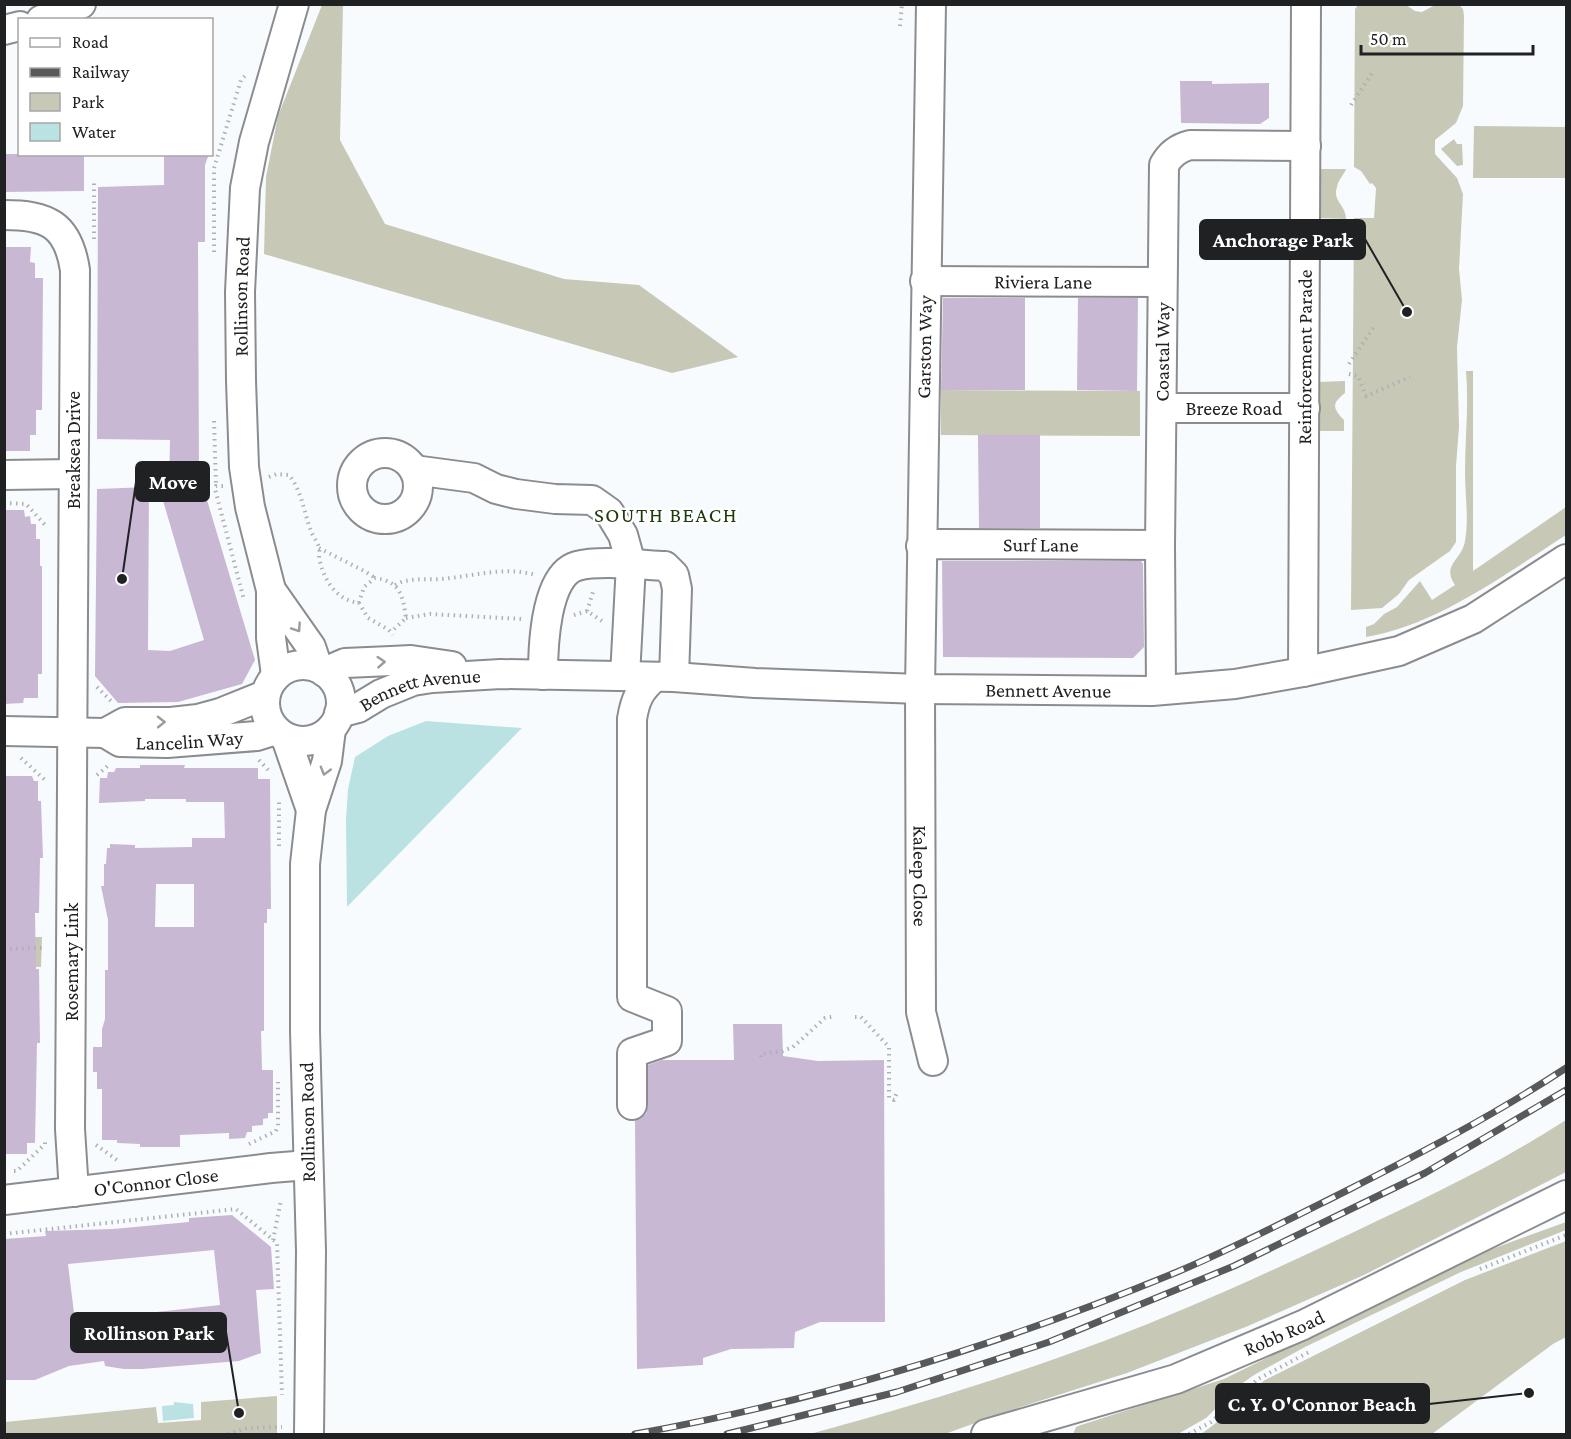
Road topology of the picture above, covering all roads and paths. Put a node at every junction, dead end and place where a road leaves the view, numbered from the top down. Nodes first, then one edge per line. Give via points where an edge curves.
1 (81, 4) edge
2 (294, 4) edge
3 (902, 4) edge
4 (931, 4) edge
5 (1306, 4) edge
6 (46, 18) edge
7 (900, 26) dead end
8 (1374, 70) dead end
9 (1351, 105) dead end
10 (1306, 146) junction
11 (4, 215) edge
12 (925, 281) junction
13 (1162, 282) junction
14 (1376, 325) dead end
15 (1349, 364) dead end
16 (1349, 374) dead end
17 (1410, 377) dead end
18 (1162, 408) junction
19 (1305, 408) junction
20 (414, 470) dead end
21 (73, 474) junction
22 (4, 475) edge
23 (263, 479) dead end
24 (230, 486) dead end
25 (4, 503) edge
26 (49, 529) dead end
27 (1160, 545) junction
28 (921, 546) junction
29 (319, 548) junction
30 (1566, 559) edge
31 (631, 564) junction
32 (375, 578) junction
33 (395, 585) junction
34 (557, 588) junction
35 (271, 590) junction
36 (359, 603) junction
37 (245, 604) dead end
38 (572, 615) dead end
39 (406, 618) junction
40 (525, 619) dead end
41 (628, 626) junction
42 (391, 632) junction
43 (391, 661) junction
44 (321, 670) junction
45 (1303, 672) junction
46 (501, 674) junction
47 (543, 675) junction
48 (625, 676) junction
49 (664, 677) junction
50 (93, 684) dead end
51 (271, 685) junction
52 (920, 689) junction
53 (1161, 690) junction
54 (117, 706) dead end
55 (335, 721) junction
56 (4, 731) edge
57 (73, 732) junction
58 (105, 732) junction
59 (281, 734) junction
60 (14, 759) dead end
61 (115, 759) dead end
62 (248, 759) dead end
63 (272, 774) dead end
64 (93, 779) dead end
65 (46, 786) dead end
66 (279, 793) dead end
67 (311, 810) junction
68 (279, 853) dead end
69 (44, 936) dead end
70 (44, 948) junction
71 (4, 949) edge
72 (44, 960) dead end
73 (832, 1017) dead end
74 (855, 1017) dead end
75 (761, 1057) dead end
76 (933, 1061) dead end
77 (278, 1078) dead end
78 (897, 1092) dead end
79 (632, 1106) dead end
80 (45, 1133) dead end
81 (273, 1133) junction
82 (277, 1139) dead end
83 (92, 1142) dead end
84 (246, 1145) dead end
85 (126, 1159) dead end
86 (308, 1166) junction
87 (11, 1172) dead end
88 (74, 1192) junction
89 (1566, 1195) edge
90 (4, 1200) edge
91 (281, 1200) dead end
92 (4, 1234) edge
93 (1566, 1235) edge
94 (273, 1240) junction
95 (1478, 1269) dead end
96 (1317, 1349) dead end
97 (282, 1404) dead end
98 (282, 1416) dead end
99 (296, 1431) edge
100 (228, 1434) edge
101 (283, 1434) edge
102 (986, 1434) edge
103 (1189, 1434) edge

1 - 6 street
2 - 35 street, Rollinson Road via 254,142 245,188 242,239 240,359 244,467
3 - 7 path
4 - 12 street, Garston Way
5 - 10 street, Reinforcement Parade
8 - 9 path
10 - 13 street, Coastal Way via 1190,145 1167,159 1163,171
10 - 19 street, Reinforcement Parade
11 - 21 street, Breaksea Drive via 48,221 61,232 73,257
12 - 13 street, Riviera Lane
12 - 28 street, Garston Way
13 - 18 street, Coastal Way
14 - 15 path
16 - 17 path via 1358,376 1366,396
18 - 19 street, Breeze Road
18 - 27 street, Coastal Way
19 - 45 street, Reinforcement Parade
20 - 31 street via 474,478 516,494 592,500 609,512 623,535
21 - 22 street
21 - 57 street, Breaksea Drive
23 - 29 path via 277,474 289,476 297,484
24 - 37 path via 215,489
25 - 26 path via 26,504
27 - 28 street, Surf Lane
27 - 53 street, Coastal Way
28 - 52 street, Garston Way
29 - 32 path
29 - 36 path via 326,579 336,592
30 - 45 street, Bennett Avenue via 1473,619 1400,651
31 - 34 street via 575,566
31 - 41 street
31 - 49 street via 665,566 674,575 677,589
32 - 33 path
32 - 36 path via 364,587
33 - 34 path via 506,570 538,576
33 - 39 path via 403,598
34 - 47 street via 546,621
35 -> 44 street, Rollinson Road via 311,647
35 - 51 street, Rollinson Road
36 - 42 path via 368,618
38 - 41 path via 587,611 611,625
39 - 40 path via 430,614
39 - 42 path
41 - 48 street
42 - 43 path
44 -> 43 street, Bennett Avenue via 345,663
43 - 46 street, Bennett Avenue via 411,660
44 - 51 street via 296,665 286,669
44 - 55 street via 339,690
45 - 53 street, Bennett Avenue via 1235,684
46 - 47 street, Bennett Avenue
46 - 55 street, Bennett Avenue via 413,681 381,694
47 - 48 street, Bennett Avenue
48 - 49 street, Bennett Avenue
49 - 52 street, Bennett Avenue
49 - 79 street via 643,687 632,718 632,997 667,1011 667,1041 632,1053
50 - 54 path
58 -> 51 street, Lancelin Way via 125,722 198,719 237,707
51 - 59 street via 265,708 268,720
52 - 53 street, Bennett Avenue
52 - 76 street, Kaleep Close via 921,1012
55 - 59 street via 321,737 310,741
55 -> 67 street, Rollinson Road
56 - 57 street, Lancelin Way
57 - 58 street, Lancelin Way
57 - 88 street, Rosemary Link via 70,1129
58 - 59 street, Lancelin Way via 120,742 167,743
59 - 67 street, Rollinson Road
60 - 65 path via 22,759 46,780
61 - 64 path
62 - 63 path via 258,759
66 - 68 path
67 - 86 street, Rollinson Road via 305,864
69 - 70 path
70 - 71 path
70 - 72 path
73 - 75 path via 825,1018 793,1047 761,1053
74 - 78 path via 861,1017 889,1047 889,1098 894,1100
77 - 81 path via 278,1126
80 - 87 path via 45,1144 17,1171
81 - 82 path
81 - 84 path
83 - 85 path via 115,1160
86 - 88 street, O'Connor Close
86 - 99 street, Rollinson Road via 311,1286
88 - 90 street, O'Connor Close
89 - 102 street, Robb Road via 1303,1325 1176,1379
91 - 94 path
92 - 94 path via 236,1209
93 - 95 path
94 - 97 path via 277,1243
96 - 103 path via 1258,1379 1211,1422
98 - 99 path
99 - 100 path via 247,1428
99 - 101 path

